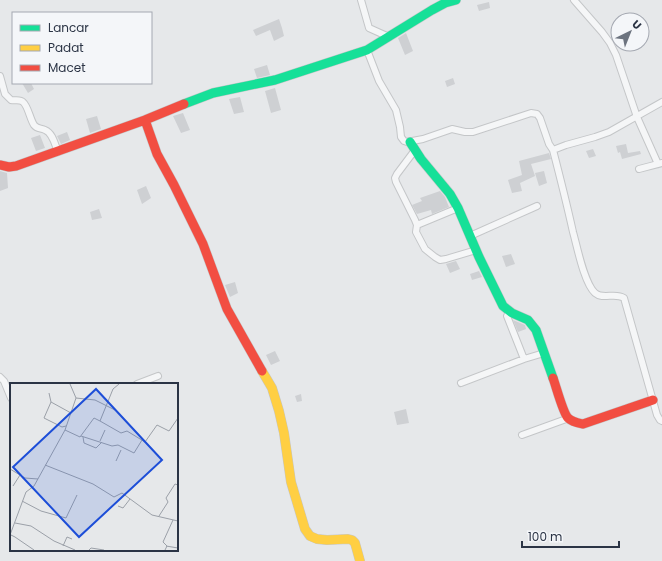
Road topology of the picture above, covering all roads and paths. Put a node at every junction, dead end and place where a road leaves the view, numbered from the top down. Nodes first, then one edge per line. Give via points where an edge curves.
1 (361, 0) edge
2 (456, 0) edge
3 (574, 0) edge
4 (389, 37) junction
5 (367, 50) junction
6 (0, 76) edge
7 (662, 102) edge
8 (637, 117) junction
9 (145, 120) junction
10 (410, 142) junction
11 (415, 150) junction
12 (553, 150) junction
13 (58, 152) junction
14 (660, 164) edge
15 (0, 165) edge
16 (639, 169) dead end
17 (537, 206) dead end
18 (458, 208) junction
19 (417, 225) junction
20 (470, 236) junction
21 (476, 250) junction
22 (509, 312) junction
23 (544, 353) junction
24 (524, 359) junction
25 (158, 376) dead end
26 (0, 377) edge
27 (140, 383) edge
28 (461, 383) dead end
29 (10, 396) edge
30 (653, 400) junction
31 (569, 418) junction
32 (662, 421) edge
33 (522, 435) dead end
34 (360, 561) edge

1 - 4 street via 369,28
2 - 4 street via 432,10
3 - 8 street via 602,32 616,55
4 - 5 street
5 - 9 street via 275,80 213,94
5 - 10 street via 379,81 396,110 401,138
6 - 13 street via 8,97 25,103 33,124 49,132
7 - 8 street
8 - 12 street via 609,132
8 - 14 street
9 - 13 street
9 - 34 street via 157,154 203,244 227,309 272,388 284,434 291,482 305,529 310,536 317,539 352,540
10 - 11 street
10 - 12 street via 452,129 473,132 534,113 540,118
11 - 18 street
11 - 19 street via 395,178
12 - 30 street via 589,284 596,294 624,298
13 - 15 street via 16,166
14 - 16 street
17 - 20 street
18 - 19 street
18 - 20 street
19 - 21 street via 416,232 425,249 435,258 446,259
20 - 21 street
21 - 22 street via 503,306
22 - 23 street via 524,317 533,324
22 - 24 street via 507,316
23 - 24 street
23 - 31 street
24 - 28 street
25 - 27 street
26 - 29 street
30 - 31 street via 583,424
30 - 32 street via 657,415
31 - 33 street

